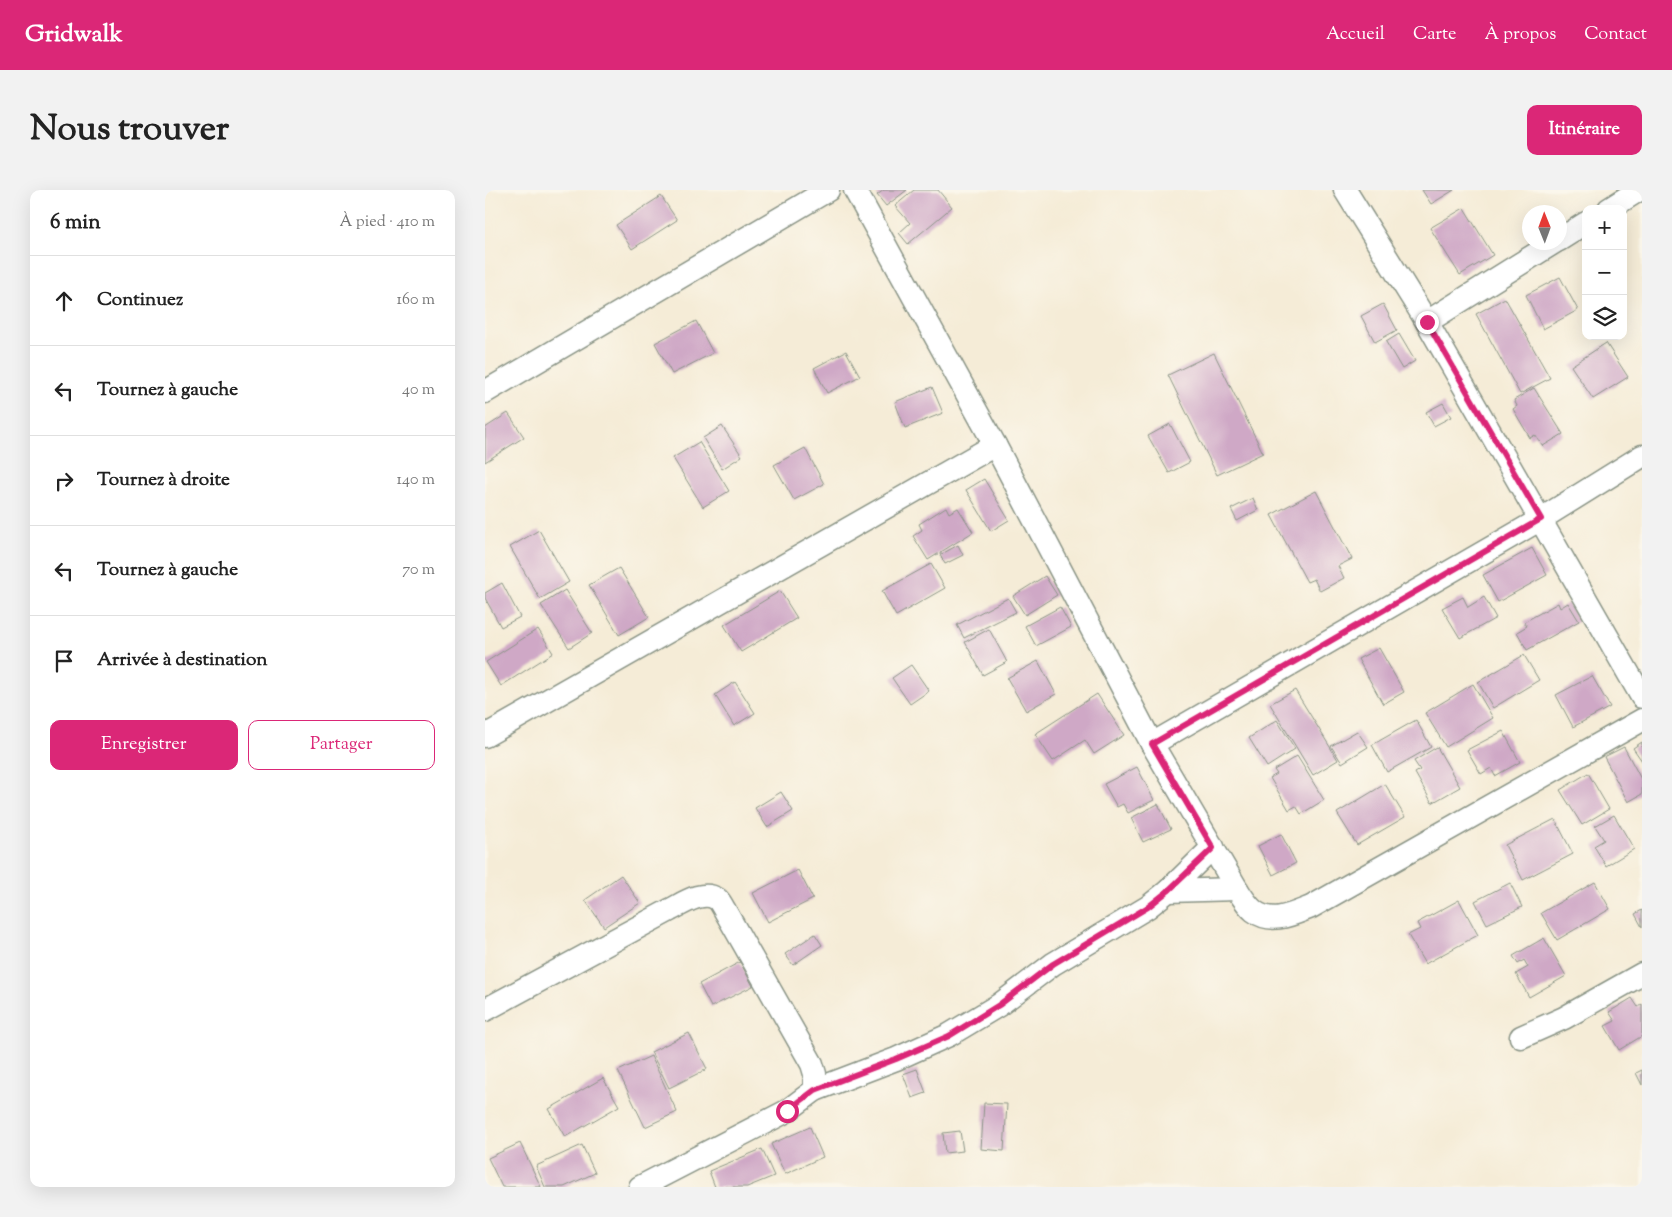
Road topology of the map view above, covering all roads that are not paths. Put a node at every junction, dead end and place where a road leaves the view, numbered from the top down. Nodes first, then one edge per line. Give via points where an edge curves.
1 (828, 190) edge
2 (855, 190) edge
3 (1345, 190) edge
4 (1639, 190) edge
5 (1615, 205) edge
6 (1582, 226) edge
7 (1567, 235) edge
8 (1542, 250) edge
9 (1427, 322) junction
10 (485, 392) edge
11 (995, 444) junction
12 (1642, 456) edge
13 (1541, 519) junction
14 (1642, 696) edge
15 (1642, 720) edge
16 (487, 730) edge
17 (1152, 744) junction
18 (1213, 848) junction
19 (1237, 890) junction
20 (1168, 891) junction
21 (1642, 974) edge
22 (485, 1010) edge
23 (1521, 1036) dead end
24 (815, 1090) junction
25 (640, 1187) edge

1 - 10 street
2 - 11 street
3 - 9 street
4 - 5 street
6 - 7 street
8 - 9 street
9 - 13 street
11 - 16 street
11 - 17 street
12 - 13 street
13 - 14 street
13 - 17 street
15 - 19 street via 1311,908 1280,918 1265,917 1253,910
17 - 18 street
18 - 19 street
18 - 20 street
19 - 20 street
20 - 24 street via 1148,907 1053,964 999,1005 949,1036
21 - 23 street via 1564,1018
22 - 24 street via 691,899 711,897 718,900 724,909 812,1064
24 - 25 street via 787,1111

